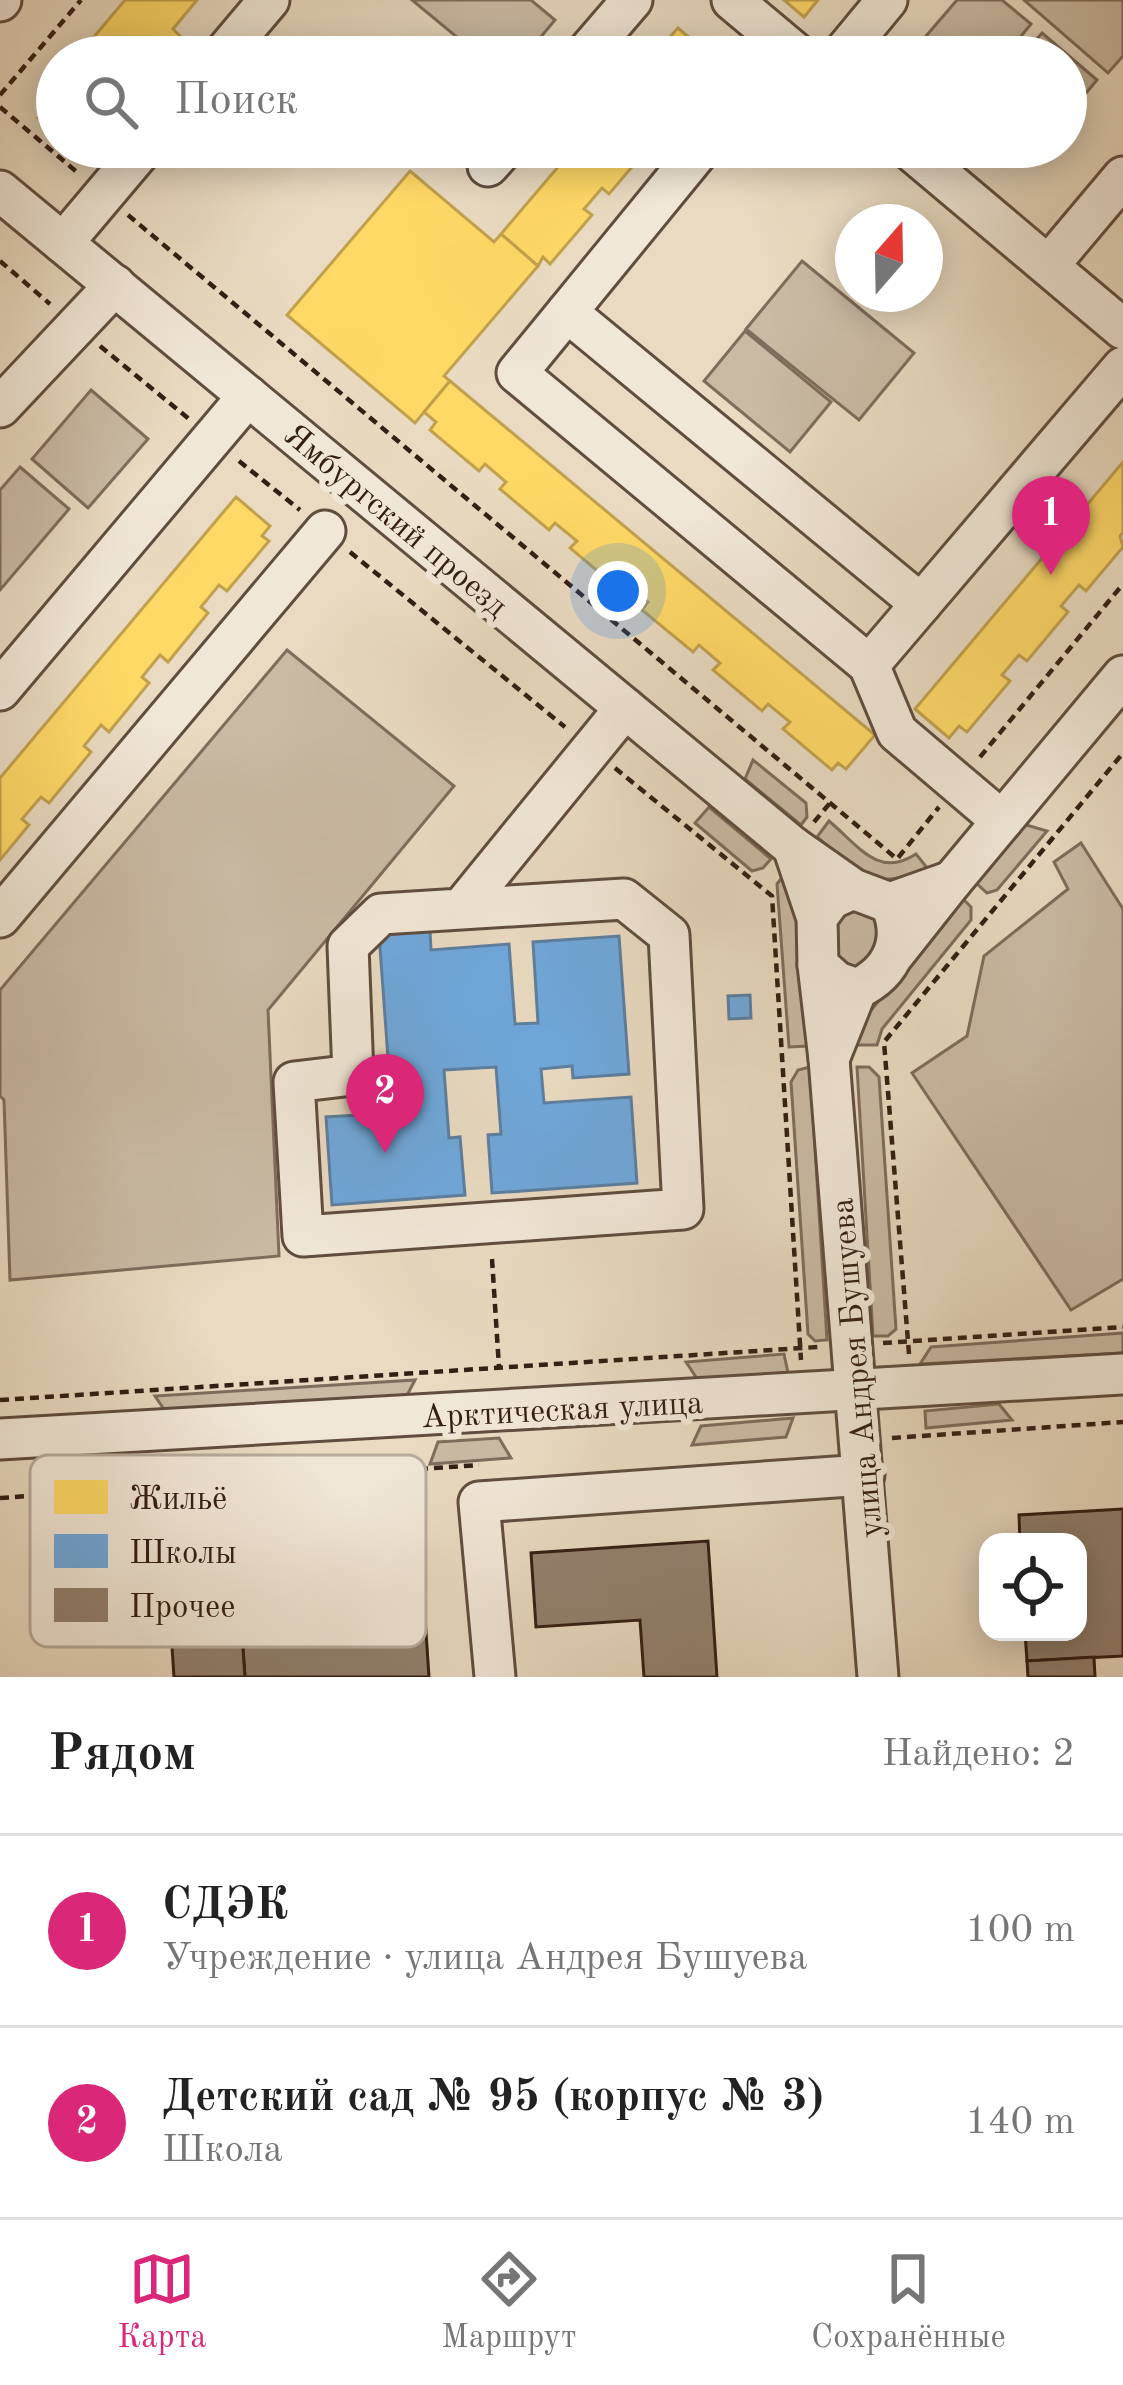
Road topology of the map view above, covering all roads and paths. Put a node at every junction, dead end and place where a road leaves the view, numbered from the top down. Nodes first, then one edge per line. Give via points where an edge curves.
1 (81, 0) edge
2 (269, 0) edge
3 (632, 0) edge
4 (732, 0) edge
5 (887, 0) edge
6 (50, 36) edge
7 (238, 36) edge
8 (601, 36) edge
9 (769, 36) edge
10 (857, 36) edge
11 (36, 53) edge
12 (0, 95) edge
13 (0, 107) edge
14 (36, 137) edge
15 (72, 168) edge
16 (126, 168) edge
17 (685, 168) edge
18 (932, 168) edge
19 (1123, 177) edge
20 (0, 191) edge
21 (104, 195) junction
22 (63, 243) junction
23 (1049, 265) junction
24 (115, 285) junction
25 (567, 312) junction
26 (1123, 328) edge
27 (1123, 368) edge
28 (248, 396) junction
29 (0, 407) edge
30 (326, 531) dead end
31 (1123, 584) edge
32 (921, 604) junction
33 (869, 665) junction
34 (1123, 676) edge
35 (0, 690) edge
36 (625, 708) junction
37 (1123, 753) edge
38 (958, 784) junction
39 (1002, 821) junction
40 (793, 847) junction
41 (952, 881) junction
42 (853, 889) junction
43 (890, 903) junction
44 (461, 909) junction
45 (0, 916) edge
46 (817, 918) junction
47 (896, 952) junction
48 (818, 965) junction
49 (857, 988) junction
50 (830, 1059) junction
51 (489, 1223) junction
52 (1123, 1327) edge
53 (908, 1341) junction
54 (853, 1345) junction
55 (499, 1368) junction
56 (1123, 1374) edge
57 (912, 1388) junction
58 (858, 1391) junction
59 (0, 1400) edge
60 (918, 1437) dead end
61 (0, 1439) edge
62 (865, 1474) junction
63 (495, 1677) edge
64 (878, 1677) edge

1 - 6 path
2 - 7 street
3 - 8 street
4 - 9 street
5 - 10 street
11 - 12 path
13 - 14 path
15 - 21 path
16 - 21 street
17 - 25 street
18 - 23 street
19 - 23 street
20 - 22 street, Ямбургский проезд
21 - 22 street
21 - 38 path via 897,859
22 - 24 street, Ямбургский проезд
23 - 26 street
24 - 28 street, Ямбургский проезд
24 - 29 street
25 - 32 street
25 - 33 street via 517,373
27 - 32 street
28 - 35 street
28 - 36 street, Ямбургский проезд
30 - 45 street
31 - 38 path
32 - 33 street
33 - 38 street via 897,732
34 - 39 street
36 - 40 street, Ямбургский проезд
36 - 44 street
37 - 53 path via 884,1042
38 - 39 street
39 - 41 street
40 - 42 street, Ямбургский проезд
40 - 46 street
41 - 43 street
41 - 47 street
42 - 43 street
42 - 46 street via 831,899
43 - 47 street via 900,924
44 - 51 street via 381,914 348,946 353,1075 294,1082 303,1236
44 - 51 street via 624,899 669,934 682,1210
46 - 48 street
47 - 49 street
48 - 49 street
48 - 50 street, улица Андрея Бушуева
49 - 50 street
50 - 54 street, улица Андрея Бушуева
51 - 55 path
52 - 53 path
53 - 54 path
53 - 57 path
54 - 55 path
54 - 58 street, улица Андрея Бушуева
55 - 59 path
56 - 57 street, Арктическая улица
57 - 58 street, Арктическая улица
57 - 60 path
58 - 61 street, Арктическая улица
58 - 62 street, улица Андрея Бушуева
62 - 63 street via 478,1502
62 - 64 street, улица Андрея Бушуева

